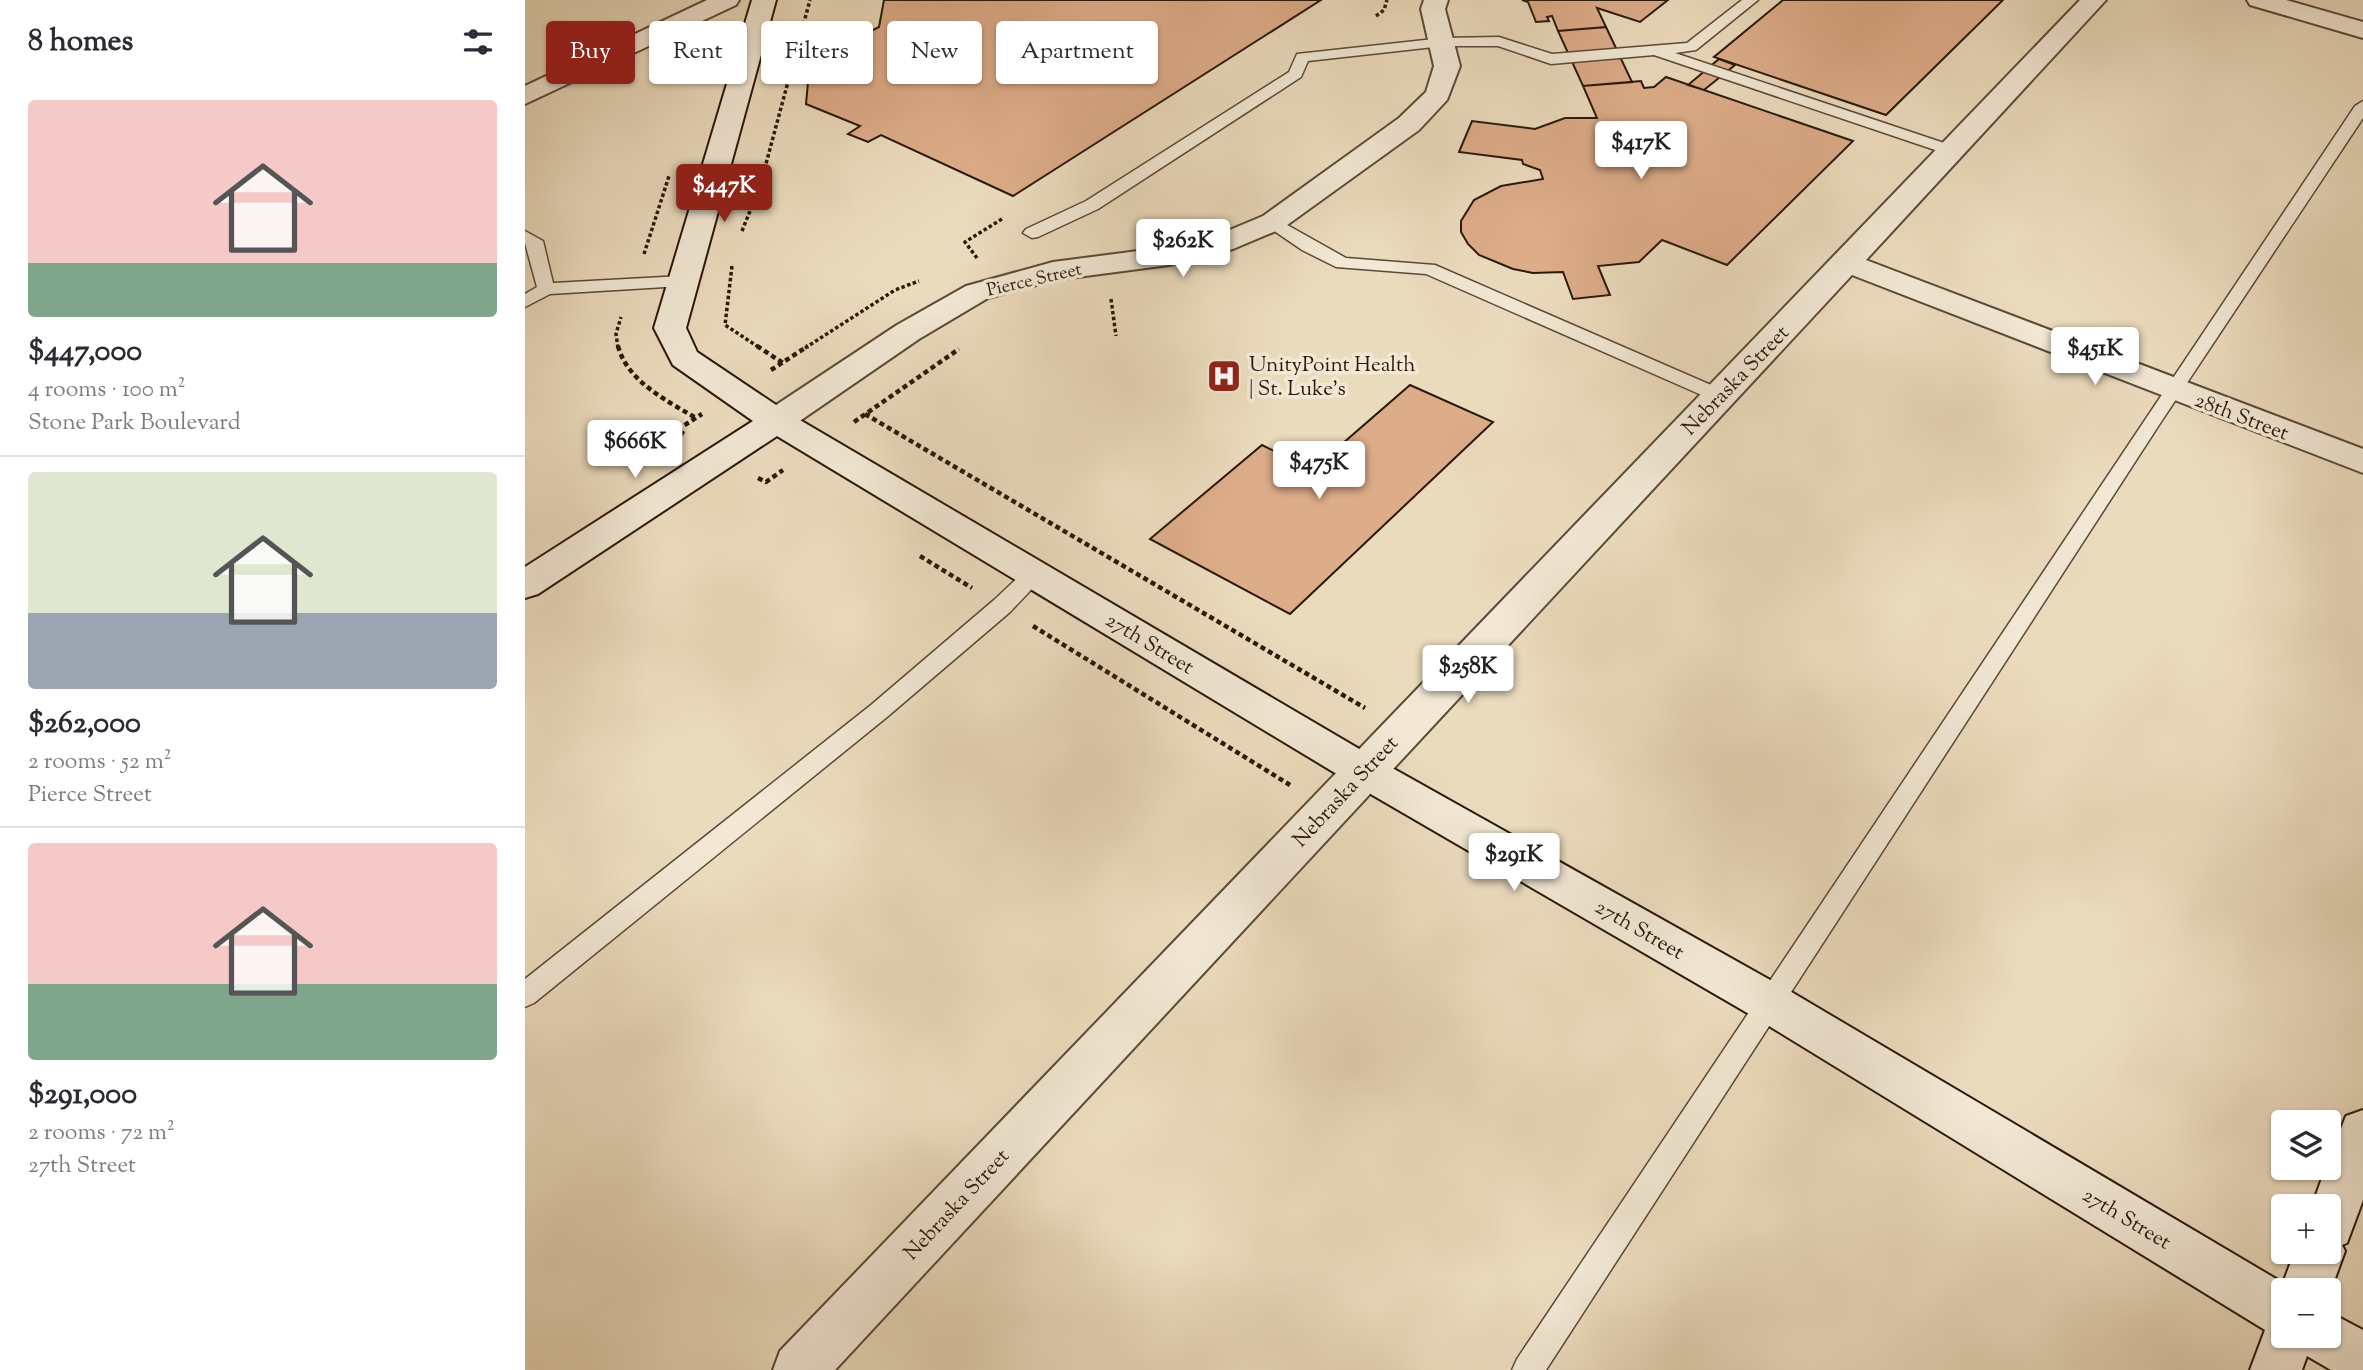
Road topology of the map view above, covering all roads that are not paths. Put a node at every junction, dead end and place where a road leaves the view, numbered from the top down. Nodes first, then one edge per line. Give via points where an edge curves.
1 (727, 0) edge
2 (764, 0) edge
3 (1436, 0) edge
4 (1751, 0) edge
5 (2094, 0) edge
6 (2259, 0) edge
7 (2363, 30) edge
8 (1443, 42) junction
9 (1653, 51) junction
10 (525, 96) edge
11 (2363, 106) edge
12 (1952, 151) junction
13 (1273, 222) junction
14 (1032, 233) dead end
15 (525, 236) edge
16 (1847, 263) junction
17 (682, 281) junction
18 (546, 289) junction
19 (525, 302) edge
20 (2172, 388) junction
21 (1720, 396) junction
22 (776, 421) junction
23 (2363, 462) edge
24 (1035, 574) junction
25 (525, 585) edge
26 (1364, 771) junction
27 (525, 995) edge
28 (1772, 1004) junction
29 (2363, 1132) edge
30 (2341, 1194) edge
31 (2271, 1304) edge
32 (2341, 1347) edge
33 (2285, 1348) edge
34 (2363, 1360) edge
35 (799, 1370) edge
36 (1528, 1370) edge
37 (2276, 1370) edge

1 - 10 street
2 - 17 street, 27th Street
3 - 8 street, Pierce Street via 1433,9
4 - 9 lane via 1691,47
5 - 12 street, Nebraska Street
6 - 7 street
8 - 9 lane via 1499,41 1551,59
8 - 13 street, Pierce Street via 1447,66 1438,94 1409,124
8 - 14 lane via 1302,57 1296,74 1092,205
9 - 12 lane
11 - 20 lane
12 - 16 street, Nebraska Street
13 - 21 lane via 1342,263 1429,268
13 - 22 street, Pierce Street via 1223,243 1169,256 1053,271 977,292 908,332
15 - 18 lane via 534,241
16 - 20 street, 28th Street
16 - 21 street, Nebraska Street
17 - 18 lane
17 - 22 street, 27th Street via 670,328 684,358
18 - 19 lane
20 - 23 street, 28th Street
20 - 28 lane
21 - 26 street, Nebraska Street
22 - 24 street, 27th Street
22 - 25 street, Pierce Street
24 - 26 street, 27th Street
24 - 27 lane via 879,710
26 - 28 street, 27th Street
26 - 35 street, Nebraska Street
28 - 31 street, 27th Street
28 - 36 lane
29 - 30 street
32 - 34 street
33 - 37 street

